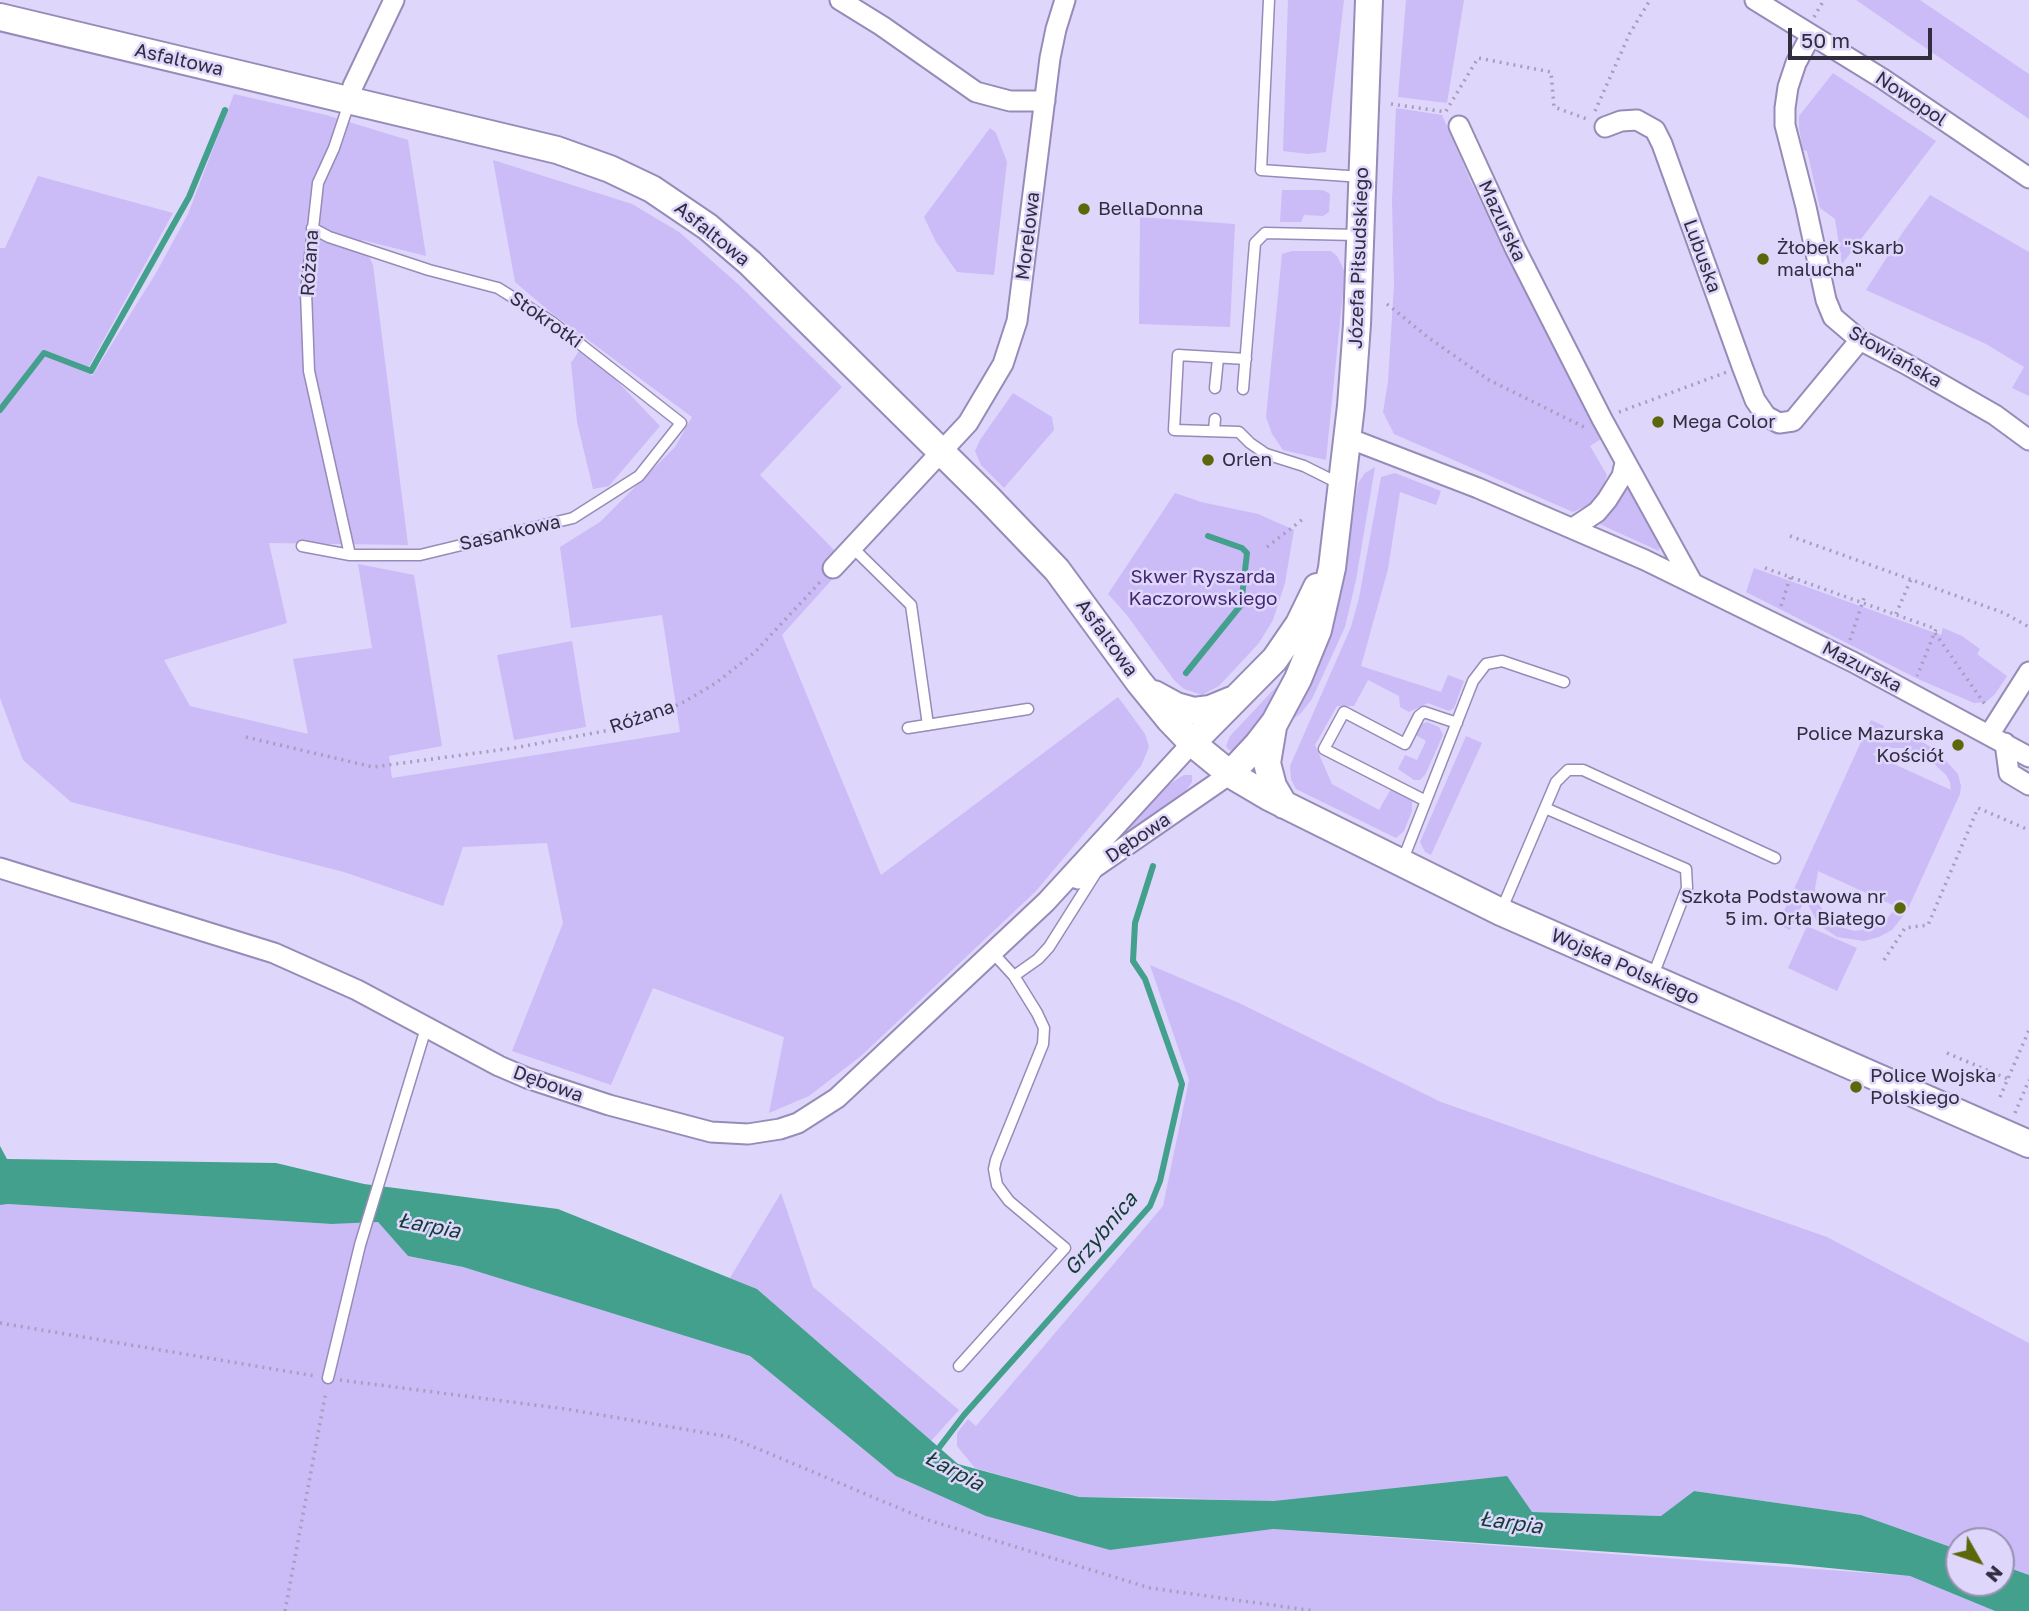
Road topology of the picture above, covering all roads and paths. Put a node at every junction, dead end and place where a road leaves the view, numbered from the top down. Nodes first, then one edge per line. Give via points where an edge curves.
1 (394, 0) edge
2 (840, 0) edge
3 (1065, 0) edge
4 (1269, 0) edge
5 (1369, 0) edge
6 (1650, 0) edge
7 (1755, 0) edge
8 (1824, 0) edge
9 (0, 17) edge
10 (1811, 28) junction
11 (350, 100) junction
12 (1045, 101) junction
13 (1391, 104) dead end
14 (1446, 111) junction
15 (1459, 126) joint
16 (1605, 127) junction
17 (1363, 177) junction
18 (2029, 178) edge
19 (312, 228) junction
20 (1361, 235) junction
21 (1387, 304) dead end
22 (1860, 340) junction
23 (1218, 358) junction
24 (1246, 359) junction
25 (1742, 366) junction
26 (1216, 388) dead end
27 (1243, 389) dead end
28 (1614, 414) dead end
29 (1215, 419) dead end
30 (681, 423) joint
31 (1214, 431) junction
32 (1348, 438) junction
33 (1612, 438) junction
34 (2029, 440) edge
35 (942, 452) junction
36 (1625, 463) junction
37 (1341, 485) junction
38 (1337, 516) junction
39 (1303, 519) dead end
40 (1573, 528) junction
41 (1790, 536) dead end
42 (302, 546) dead end
43 (852, 547) junction
44 (1267, 547) dead end
45 (350, 555) junction
46 (833, 568) joint
47 (1765, 568) dead end
48 (1791, 576) junction
49 (1912, 579) junction
50 (1692, 582) junction
51 (1863, 600) junction
52 (1779, 611) dead end
53 (1896, 614) junction
54 (2029, 627) edge
55 (1936, 629) junction
56 (1848, 645) dead end
57 (2029, 672) edge
58 (1916, 680) dead end
59 (1139, 682) junction
60 (1564, 682) dead end
61 (1244, 692) junction
62 (1986, 706) dead end
63 (1028, 709) dead end
64 (1275, 722) junction
65 (1457, 723) junction
66 (928, 725) junction
67 (908, 729) dead end
68 (246, 737) dead end
69 (1997, 739) junction
70 (1192, 743) junction
71 (2029, 757) edge
72 (1230, 774) junction
73 (2029, 785) edge
74 (1426, 801) junction
75 (1284, 805) junction
76 (1545, 808) junction
77 (2029, 830) edge
78 (1775, 858) dead end
79 (1103, 862) junction
80 (1402, 862) junction
81 (0, 868) edge
82 (1046, 902) junction
83 (1501, 912) junction
84 (993, 953) junction
85 (1884, 960) dead end
86 (1013, 976) junction
87 (1651, 979) junction
88 (426, 1028) junction
89 (2029, 1030) edge
90 (1947, 1053) dead end
91 (2008, 1079) junction
92 (2029, 1080) edge
93 (2000, 1097) dead end
94 (2015, 1113) dead end
95 (2029, 1144) edge
96 (0, 1323) edge
97 (959, 1366) dead end
98 (328, 1378) junction
99 (285, 1611) edge
100 (1315, 1611) edge

1 - 11 street
2 - 12 street via 976,92 1010,101
3 - 12 street, Morelowa
4 - 17 lane via 1261,170
5 - 17 street, Józefa Piłsudskiego
6 - 16 path via 1630,33 1594,115
7 - 10 street, Nowopol
8 - 10 path
9 - 11 street, Asfaltowa
10 - 18 street, Nowopol
10 - 22 street, Słowiańska via 1788,87 1785,125 1826,300 1833,317
11 - 19 lane, Różana via 318,183
11 - 35 street, Asfaltowa via 576,156 652,189 750,263
12 - 35 street, Morelowa via 1012,342 974,414
13 - 14 path
14 - 15 path
14 - 16 path via 1478,58 1551,72 1554,107
15 - 33 street, Mazurska
16 - 25 street, Lubuska via 1637,120 1655,130
17 - 20 street, Józefa Piłsudskiego
19 - 30 lane, Stokrotki via 429,270 498,288 552,322
19 - 45 lane, Różana via 306,292 309,371
20 - 24 lane via 1265,233 1255,243
20 - 32 street, Józefa Piłsudskiego
21 - 33 path via 1489,380
22 - 25 street, Lubuska via 1793,421 1779,423 1759,409
22 - 34 street, Słowiańska via 1995,415
23 - 24 lane
23 - 26 lane
23 - 31 lane via 1178,355 1177,368 1174,430
24 - 27 lane
25 - 28 path
29 - 31 lane
30 - 45 lane, Sasankowa via 639,476 573,518 419,555
31 - 37 lane via 1239,432 1266,454
32 - 37 street, Józefa Piłsudskiego
32 - 40 street, Mazurska
33 - 36 street, Mazurska
35 - 43 street
35 - 59 street, Asfaltowa via 1057,570
36 - 40 street via 1607,500
36 - 50 street, Mazurska
37 - 38 street, Józefa Piłsudskiego
38 - 61 street, Józefa Piłsudskiego via 1325,565 1305,614 1275,659
38 - 64 street, Józefa Piłsudskiego via 1332,568 1318,630
39 - 44 path
40 - 50 street, Mazurska
41 - 49 path
42 - 45 lane, Sasankowa
43 - 46 street
43 - 66 lane via 911,605
46 - 68 path, Różana via 755,652 716,683 626,727 373,767
47 - 48 path
48 - 51 path
48 - 52 path
49 - 53 path
49 - 54 path
50 - 69 street, Mazurska
51 - 53 path
51 - 56 path
53 - 55 path
55 - 58 path
55 - 62 path
57 - 69 street
59 - 61 street, Józefa Piłsudskiego via 1164,700 1194,711 1218,706
59 - 70 street, Asfaltowa
60 - 65 lane via 1502,661 1486,664 1473,681
61 - 70 street, Józefa Piłsudskiego
63 - 66 lane
64 - 72 street, Józefa Piłsudskiego
64 - 75 street, Józefa Piłsudskiego via 1266,763
65 - 74 lane
65 - 74 lane via 1424,712 1405,744 1344,712 1324,749
66 - 67 lane
69 - 71 street, Mazurska
69 - 73 street via 2009,773
70 - 72 street, Asfaltowa
70 - 82 street, Dębowa
72 - 75 street, Wojska Polskiego
72 - 79 street, Dębowa
74 - 80 lane
75 - 80 street, Wojska Polskiego
76 - 78 lane via 1556,782 1568,770 1583,770
76 - 83 lane
76 - 87 lane via 1686,869 1687,888
77 - 85 path via 1978,808 1928,925 1905,928
79 - 82 street, Dębowa
79 - 86 lane via 1049,947
80 - 83 street, Wojska Polskiego
81 - 88 street, Dębowa via 274,953 357,990
82 - 84 street, Dębowa
83 - 87 street, Wojska Polskiego
84 - 86 lane
84 - 88 street, Dębowa via 837,1098 798,1123 764,1132 710,1132 609,1105 527,1078
86 - 97 lane via 1044,1028 1043,1044 996,1160 995,1178 1002,1194 1065,1248
87 - 95 street, Wojska Polskiego
88 - 98 lane via 360,1245
89 - 91 path
90 - 91 path
91 - 93 path
92 - 94 path
96 - 98 path
98 - 99 path
98 - 100 path via 566,1409 730,1437 925,1520 1150,1588

